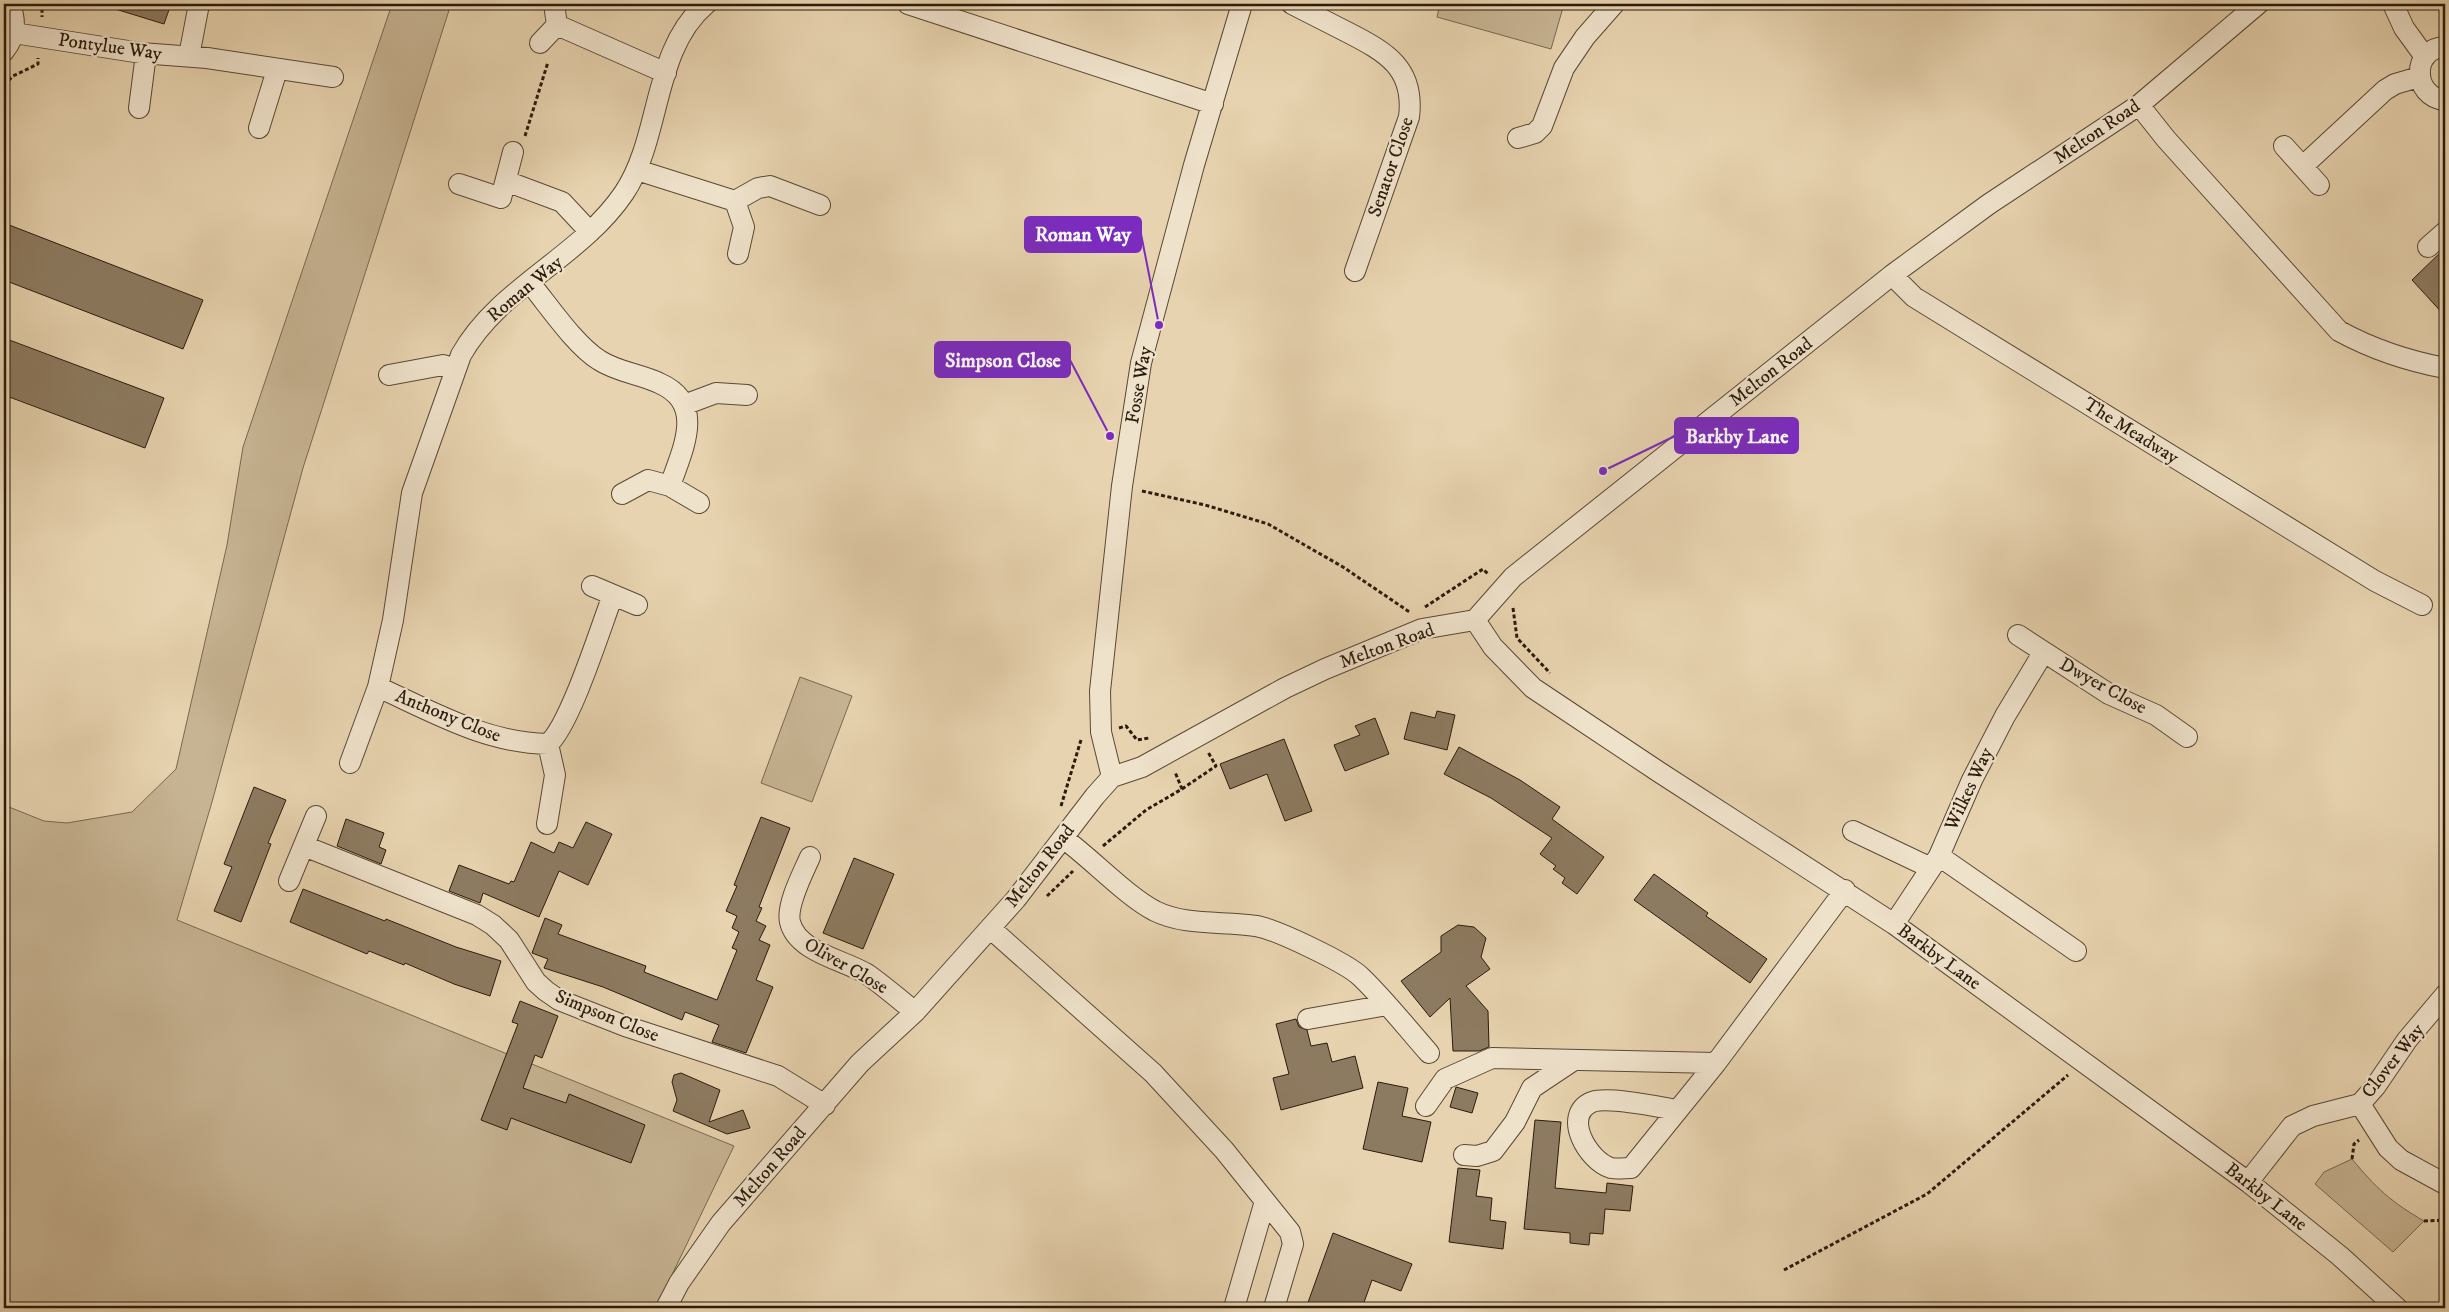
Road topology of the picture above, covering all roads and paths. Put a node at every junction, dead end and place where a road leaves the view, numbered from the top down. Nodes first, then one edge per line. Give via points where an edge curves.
1 (10, 4) edge
2 (199, 4) edge
3 (554, 4) edge
4 (706, 4) edge
5 (908, 4) edge
6 (1242, 4) edge
7 (1292, 4) edge
8 (1614, 4) edge
9 (2258, 4) edge
10 (2393, 4) edge
11 (557, 25) junction
12 (14, 33) junction
13 (540, 42) joint
14 (2445, 47) edge
15 (4, 51) edge
16 (146, 54) junction
17 (198, 57) junction
18 (2425, 57) junction
19 (277, 70) junction
20 (666, 73) junction
21 (333, 77) dead end
22 (2419, 77) junction
23 (2445, 100) edge
24 (1213, 104) junction
25 (2139, 105) junction
26 (139, 108) dead end
27 (259, 128) dead end
28 (1518, 138) dead end
29 (2284, 146) dead end
30 (513, 152) joint
31 (2303, 166) junction
32 (637, 170) junction
33 (459, 184) dead end
34 (2319, 185) dead end
35 (503, 189) junction
36 (735, 201) junction
37 (820, 204) dead end
38 (590, 232) junction
39 (2445, 232) edge
40 (2428, 247) dead end
41 (738, 254) dead end
42 (1355, 271) dead end
43 (1892, 275) junction
44 (530, 283) junction
45 (2445, 368) edge
46 (456, 369) junction
47 (389, 375) dead end
48 (747, 395) dead end
49 (684, 404) junction
50 (670, 486) junction
51 (1122, 486) junction
52 (622, 494) dead end
53 (699, 504) dead end
54 (592, 586) dead end
55 (613, 595) junction
56 (637, 605) dead end
57 (2422, 605) dead end
58 (1414, 614) dead end
59 (1476, 620) junction
60 (2018, 635) dead end
61 (2043, 653) junction
62 (378, 687) junction
63 (1199, 736) junction
64 (2187, 737) dead end
65 (548, 744) junction
66 (350, 763) dead end
67 (1112, 777) junction
68 (1182, 789) dead end
69 (316, 816) dead end
70 (547, 824) dead end
71 (1853, 831) dead end
72 (1063, 838) junction
73 (304, 846) junction
74 (810, 857) dead end
75 (1935, 862) junction
76 (289, 881) dead end
77 (1844, 890) junction
78 (1894, 924) junction
79 (990, 928) junction
80 (2076, 951) dead end
81 (2445, 995) edge
82 (1387, 1005) junction
83 (915, 1012) junction
84 (1308, 1019) dead end
85 (1429, 1053) dead end
86 (1574, 1060) junction
87 (2083, 1062) junction
88 (1716, 1063) junction
89 (825, 1104) junction
90 (2360, 1104) junction
91 (1426, 1106) dead end
92 (1677, 1110) junction
93 (1464, 1155) dead end
94 (2248, 1182) junction
95 (2445, 1184) edge
96 (1265, 1201) junction
97 (2445, 1220) edge
98 (2424, 1221) dead end
99 (1784, 1270) dead end
100 (666, 1308) edge
101 (1234, 1308) edge
102 (1274, 1308) edge
103 (2397, 1308) edge

1 - 12 street via 15,19
2 - 17 street
3 - 11 street
4 - 20 street, Roman Way via 679,37
5 - 24 street
6 - 24 street, Fosse Way
7 - 42 street, Senator Close via 1379,48 1398,66 1412,100 1409,117
8 - 28 street via 1585,37 1564,68 1542,126 1535,133
9 - 25 street, Melton Road
10 - 18 street via 2404,28
11 - 13 street
11 - 20 street
12 - 15 street
12 - 16 street, Pontylue Way
13 - 30 path via 548,63 523,140
14 - 18 street via 2432,50
16 - 17 street, Pontylue Way
16 - 26 street
17 - 19 street, Pontylue Way
18 - 22 street
19 - 21 street, Pontylue Way
19 - 27 street
20 - 32 street, Roman Way
22 - 23 street via 2427,93
22 - 31 street via 2385,90
24 - 51 street, Fosse Way via 1141,363
25 - 43 street, Melton Road via 1988,204
25 - 45 street via 2339,331 2393,355
29 - 31 street
30 - 35 street
31 - 34 street
32 - 36 street
32 - 38 street, Roman Way via 609,213
33 - 35 street
35 - 38 street via 562,202
36 - 37 street via 758,188 770,186
36 - 41 street via 744,227
38 - 44 street, Roman Way
39 - 40 street
43 - 57 street, The Meadway via 1914,298 2374,581
43 - 59 street, Melton Road via 1513,577
44 - 46 street, Roman Way via 512,295 472,335
44 - 49 street via 586,350 618,369 660,383 678,394
46 - 47 street via 443,365
46 - 62 street, Roman Way via 412,493 393,620
48 - 49 street via 716,393
49 - 50 street via 688,431
50 - 52 street via 648,480
50 - 53 street
51 - 58 path via 1205,505 1268,524 1343,567
51 - 67 street, Fosse Way via 1100,692 1101,732
54 - 55 street
55 - 56 street
55 - 65 street via 566,718 556,738
59 - 63 street, Melton Road via 1422,629 1325,669
59 - 77 street, Barkby Lane via 1493,648 1534,688
60 - 61 street, Dwyer Close
61 - 64 street, Dwyer Close via 2109,694 2156,715
61 - 75 street, Wilkes Way via 2005,716
62 - 65 street, Anthony Close via 489,736 524,744
62 - 66 street, Roman Way
63 - 67 street, Melton Road via 1142,767
63 - 68 path via 1216,766
65 - 70 street via 555,775
67 - 72 street, Melton Road
69 - 73 street
71 - 75 street
72 - 79 street, Melton Road
72 - 82 street via 1156,912 1194,922 1258,926 1290,937 1360,975
73 - 76 street
73 - 89 street, Simpson Close via 494,925 509,940 536,982 559,1000 643,1032 771,1073
74 - 83 street, Oliver Close via 792,902 790,921 797,938 864,973
75 - 78 street, Wilkes Way
75 - 80 street
77 - 78 street, Barkby Lane
77 - 88 street
78 - 87 street, Barkby Lane
79 - 83 street, Melton Road
79 - 96 street via 1153,1073 1224,1150
81 - 90 street, Clover Way
82 - 84 street
82 - 85 street
83 - 89 street, Melton Road via 860,1063
86 - 88 street
86 - 91 street via 1492,1058 1445,1079
86 - 93 street via 1532,1088 1515,1122 1493,1151 1477,1156
87 - 94 street, Barkby Lane
87 - 99 path via 1927,1194
88 - 92 street
89 - 100 street, Melton Road via 721,1223 679,1283
90 - 94 street, Clover Way via 2313,1116 2292,1126
90 - 95 street, Clover Way via 2388,1148 2401,1160
92 - 92 street via 1610,1100 1593,1102 1585,1107 1578,1120 1580,1137 1593,1157 1611,1168 1631,1168
94 - 103 street, Barkby Lane via 2340,1256
96 - 101 street
96 - 102 street via 1290,1232 1293,1244
97 - 98 path

